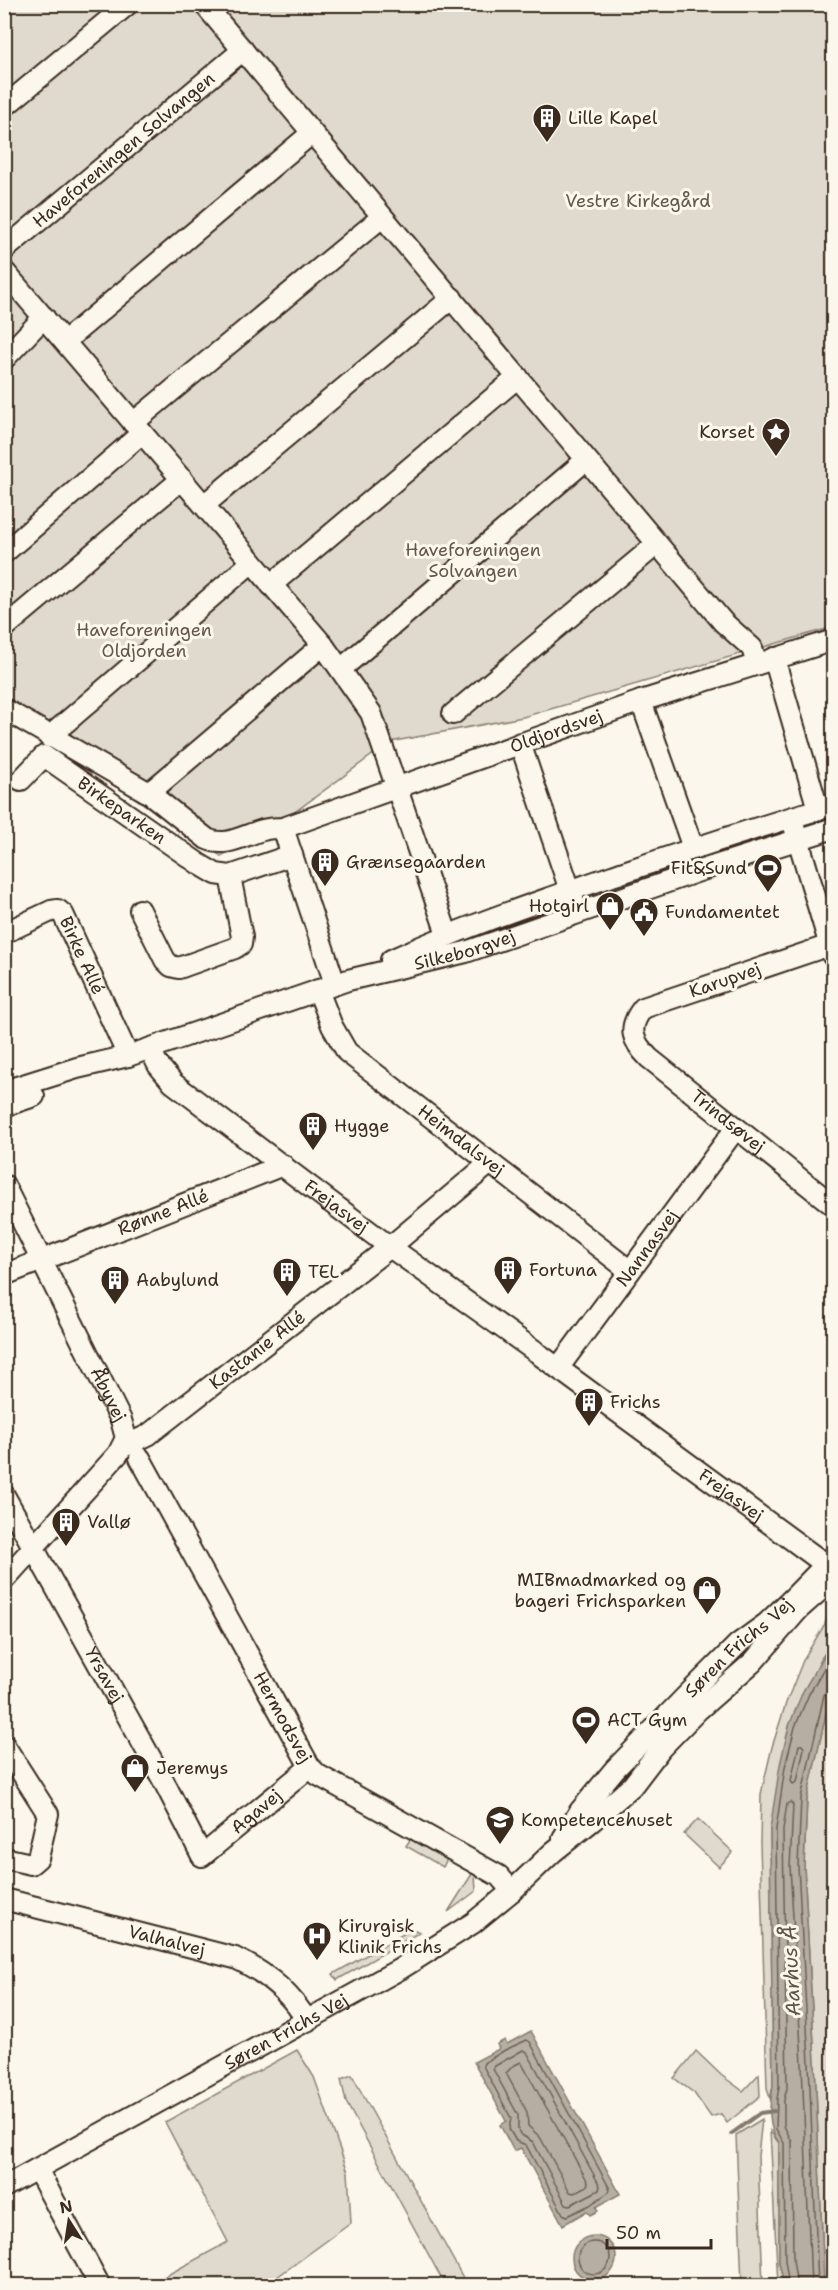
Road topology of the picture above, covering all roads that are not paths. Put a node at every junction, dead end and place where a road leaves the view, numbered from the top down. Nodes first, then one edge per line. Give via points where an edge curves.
1 (128, 4) edge
2 (204, 4) edge
3 (243, 50) junction
4 (4, 107) edge
5 (312, 133) junction
6 (382, 217) junction
7 (4, 250) edge
8 (4, 271) edge
9 (452, 298) junction
10 (44, 316) junction
11 (65, 341) junction
12 (4, 359) edge
13 (518, 377) junction
14 (137, 428) junction
15 (586, 460) junction
16 (182, 479) junction
17 (204, 505) junction
18 (657, 544) junction
19 (4, 553) edge
20 (252, 562) junction
21 (271, 585) junction
22 (4, 628) edge
23 (834, 640) edge
24 (323, 645) junction
25 (765, 661) junction
26 (341, 669) junction
27 (641, 701) junction
28 (4, 709) edge
29 (453, 714) dead end
30 (49, 737) junction
31 (520, 743) junction
32 (21, 780) dead end
33 (396, 786) junction
34 (149, 794) junction
35 (826, 807) edge
36 (792, 817) junction
37 (283, 828) junction
38 (834, 828) edge
39 (798, 838) junction
40 (693, 848) junction
41 (292, 855) junction
42 (230, 876) junction
43 (570, 891) junction
44 (140, 910) dead end
45 (578, 913) junction
46 (4, 933) edge
47 (447, 934) junction
48 (832, 950) edge
49 (334, 985) junction
50 (633, 1029) joint
51 (150, 1049) junction
52 (128, 1056) junction
53 (4, 1091) edge
54 (4, 1106) edge
55 (736, 1128) junction
56 (490, 1163) junction
57 (283, 1165) junction
58 (4, 1185) edge
59 (834, 1206) edge
60 (390, 1247) junction
61 (42, 1261) junction
62 (630, 1271) junction
63 (4, 1275) edge
64 (559, 1367) junction
65 (131, 1452) junction
66 (4, 1495) edge
67 (34, 1546) junction
68 (831, 1568) edge
69 (4, 1580) edge
70 (4, 1745) edge
71 (310, 1767) junction
72 (202, 1856) joint
73 (4, 1858) edge
74 (512, 1891) junction
75 (4, 1899) edge
76 (307, 2021) junction
77 (37, 2169) junction
78 (4, 2187) edge
79 (100, 2286) edge

1 - 4 street
2 - 3 street, Silkeborgvej
3 - 5 street, Silkeborgvej
3 - 7 street, Haveforeningen Solvangen
5 - 6 street, Silkeborgvej
5 - 11 street
6 - 9 street, Silkeborgvej
6 - 14 street
8 - 10 street, Silkeborgvej
9 - 13 street, Silkeborgvej
9 - 17 street
10 - 11 street, Silkeborgvej
10 - 12 street
11 - 14 street, Silkeborgvej
13 - 15 street, Silkeborgvej
13 - 21 street
14 - 16 street, Silkeborgvej
14 - 19 street
15 - 18 street, Silkeborgvej
15 - 26 street
16 - 17 street, Silkeborgvej
16 - 22 street
17 - 20 street, Silkeborgvej
18 - 25 street, Silkeborgvej via 723,622
18 - 29 street
20 - 21 street, Silkeborgvej
20 - 30 street
21 - 24 street, Silkeborgvej
23 - 25 street, Oldjordsvej
24 - 26 street, Silkeborgvej
24 - 34 street
25 - 27 street, Oldjordsvej
25 - 35 street, Silkeborgvej
26 - 33 street, Silkeborgvej via 371,713
27 - 31 street, Oldjordsvej
27 - 40 street
28 - 30 street, Oldjordsvej
30 - 34 street, Oldjordsvej
31 - 33 street, Oldjordsvej
31 - 43 street
32 - 42 street, Birkeparken via 44,756 199,864
33 - 37 street, Oldjordsvej
33 - 47 street, Silkeborgvej
34 - 37 street, Oldjordsvej via 215,843
35 - 36 street, Silkeborgvej
36 - 39 street
36 - 40 street, Silkeborgvej
37 - 41 street
38 - 39 street, Silkeborgvej
39 - 45 street, Silkeborgvej
39 - 48 street
40 - 43 street, Silkeborgvej
41 - 42 street
41 - 49 street
42 - 44 street via 242,937 235,948 179,968 171,966
43 - 45 street
43 - 47 street, Silkeborgvej
45 - 49 street, Silkeborgvej via 466,952
46 - 52 street, Birke Allé via 51,911 63,914
47 - 49 street, Silkeborgvej
48 - 50 street, Karupvej via 643,1008
49 - 51 street, Silkeborgvej
49 - 56 street, Heimdalsvej via 332,1026 347,1052
50 - 55 street, Trindsøvej via 638,1047 649,1058
51 - 52 street, Silkeborgvej
51 - 57 street, Frejasvej via 173,1083
52 - 53 street, Silkeborgvej
52 - 54 street, Silkeborgvej via 92,1076
55 - 59 street, Trindsøvej
55 - 62 street, Nannasvej
56 - 60 street, Kastanie Allé
56 - 62 street, Heimdalsvej
57 - 60 street, Frejasvej
57 - 61 street, Rønne Allé
58 - 61 street, Åbyvej
60 - 64 street, Frejasvej
60 - 65 street, Kastanie Allé
61 - 63 street
61 - 65 street, Åbyvej via 121,1420
62 - 64 street, Nannasvej
64 - 68 street, Frejasvej
65 - 67 street, Åbyvej
65 - 71 street, Hermodsvej
66 - 67 street, Yrsavej
67 - 69 street, Åbyvej
67 - 72 street, Yrsavej
68 - 74 street, Søren Frichs Vej via 753,1662 698,1710 661,1748 632,1786
70 - 73 street via 48,1814 38,1858 31,1864
71 - 72 street, Agavej
71 - 74 street, Hermodsvej via 499,1876
74 - 76 street, Søren Frichs Vej via 426,1954
75 - 76 street, Valhalvej via 235,1958 283,1989
76 - 77 street, Søren Frichs Vej
77 - 78 street, Søren Frichs Vej
77 - 79 street

